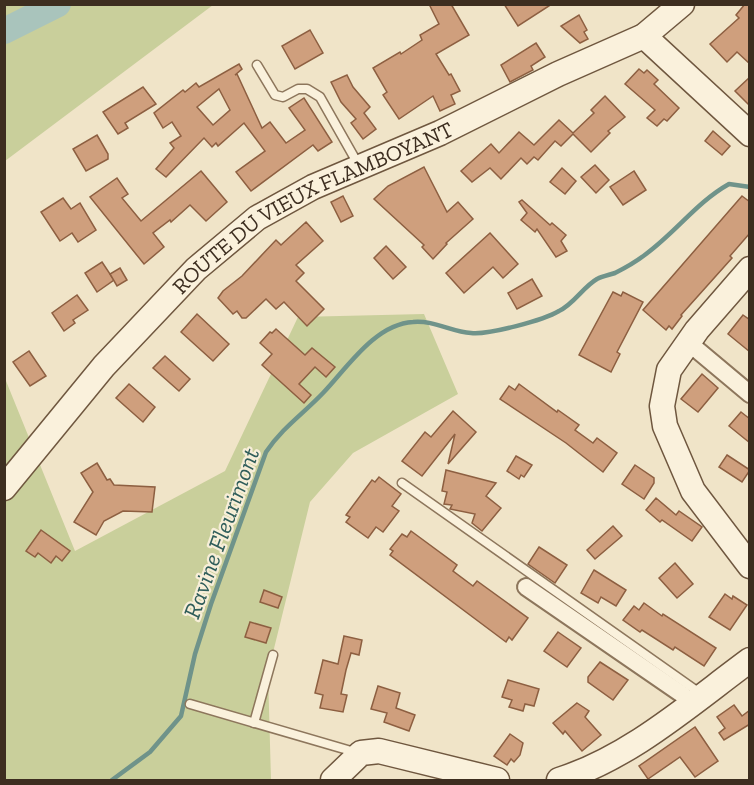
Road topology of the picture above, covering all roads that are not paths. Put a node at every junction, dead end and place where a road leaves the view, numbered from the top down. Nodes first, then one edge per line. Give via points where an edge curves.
1 (682, 4) edge
2 (644, 36) junction
3 (257, 65) dead end
4 (750, 134) edge
5 (360, 167) junction
6 (746, 281) edge
7 (689, 343) junction
8 (750, 394) edge
9 (402, 483) dead end
10 (4, 488) edge
11 (750, 566) edge
12 (526, 587) dead end
13 (273, 655) dead end
14 (750, 660) edge
15 (695, 700) junction
16 (190, 704) dead end
17 (254, 723) junction
18 (361, 753) junction
19 (461, 775) edge
20 (333, 780) edge
21 (498, 780) edge
22 (560, 780) edge

1 - 2 street, ROUTE DU VIEUX FLAMBOYANT
2 - 4 street
2 - 5 street, ROUTE DU VIEUX FLAMBOYANT
3 - 5 lane via 275,95 283,97 307,89 320,97
5 - 10 street, ROUTE DU VIEUX FLAMBOYANT via 257,218 196,269 104,366
6 - 7 street
7 - 8 street
7 - 11 street via 669,370 662,406 665,426 693,491
9 - 15 lane via 694,689
12 - 15 street
13 - 17 lane
14 - 15 street
15 - 22 street via 629,748 593,769
16 - 17 lane
17 - 18 lane
18 - 19 street via 379,751
18 - 20 street
19 - 21 street

